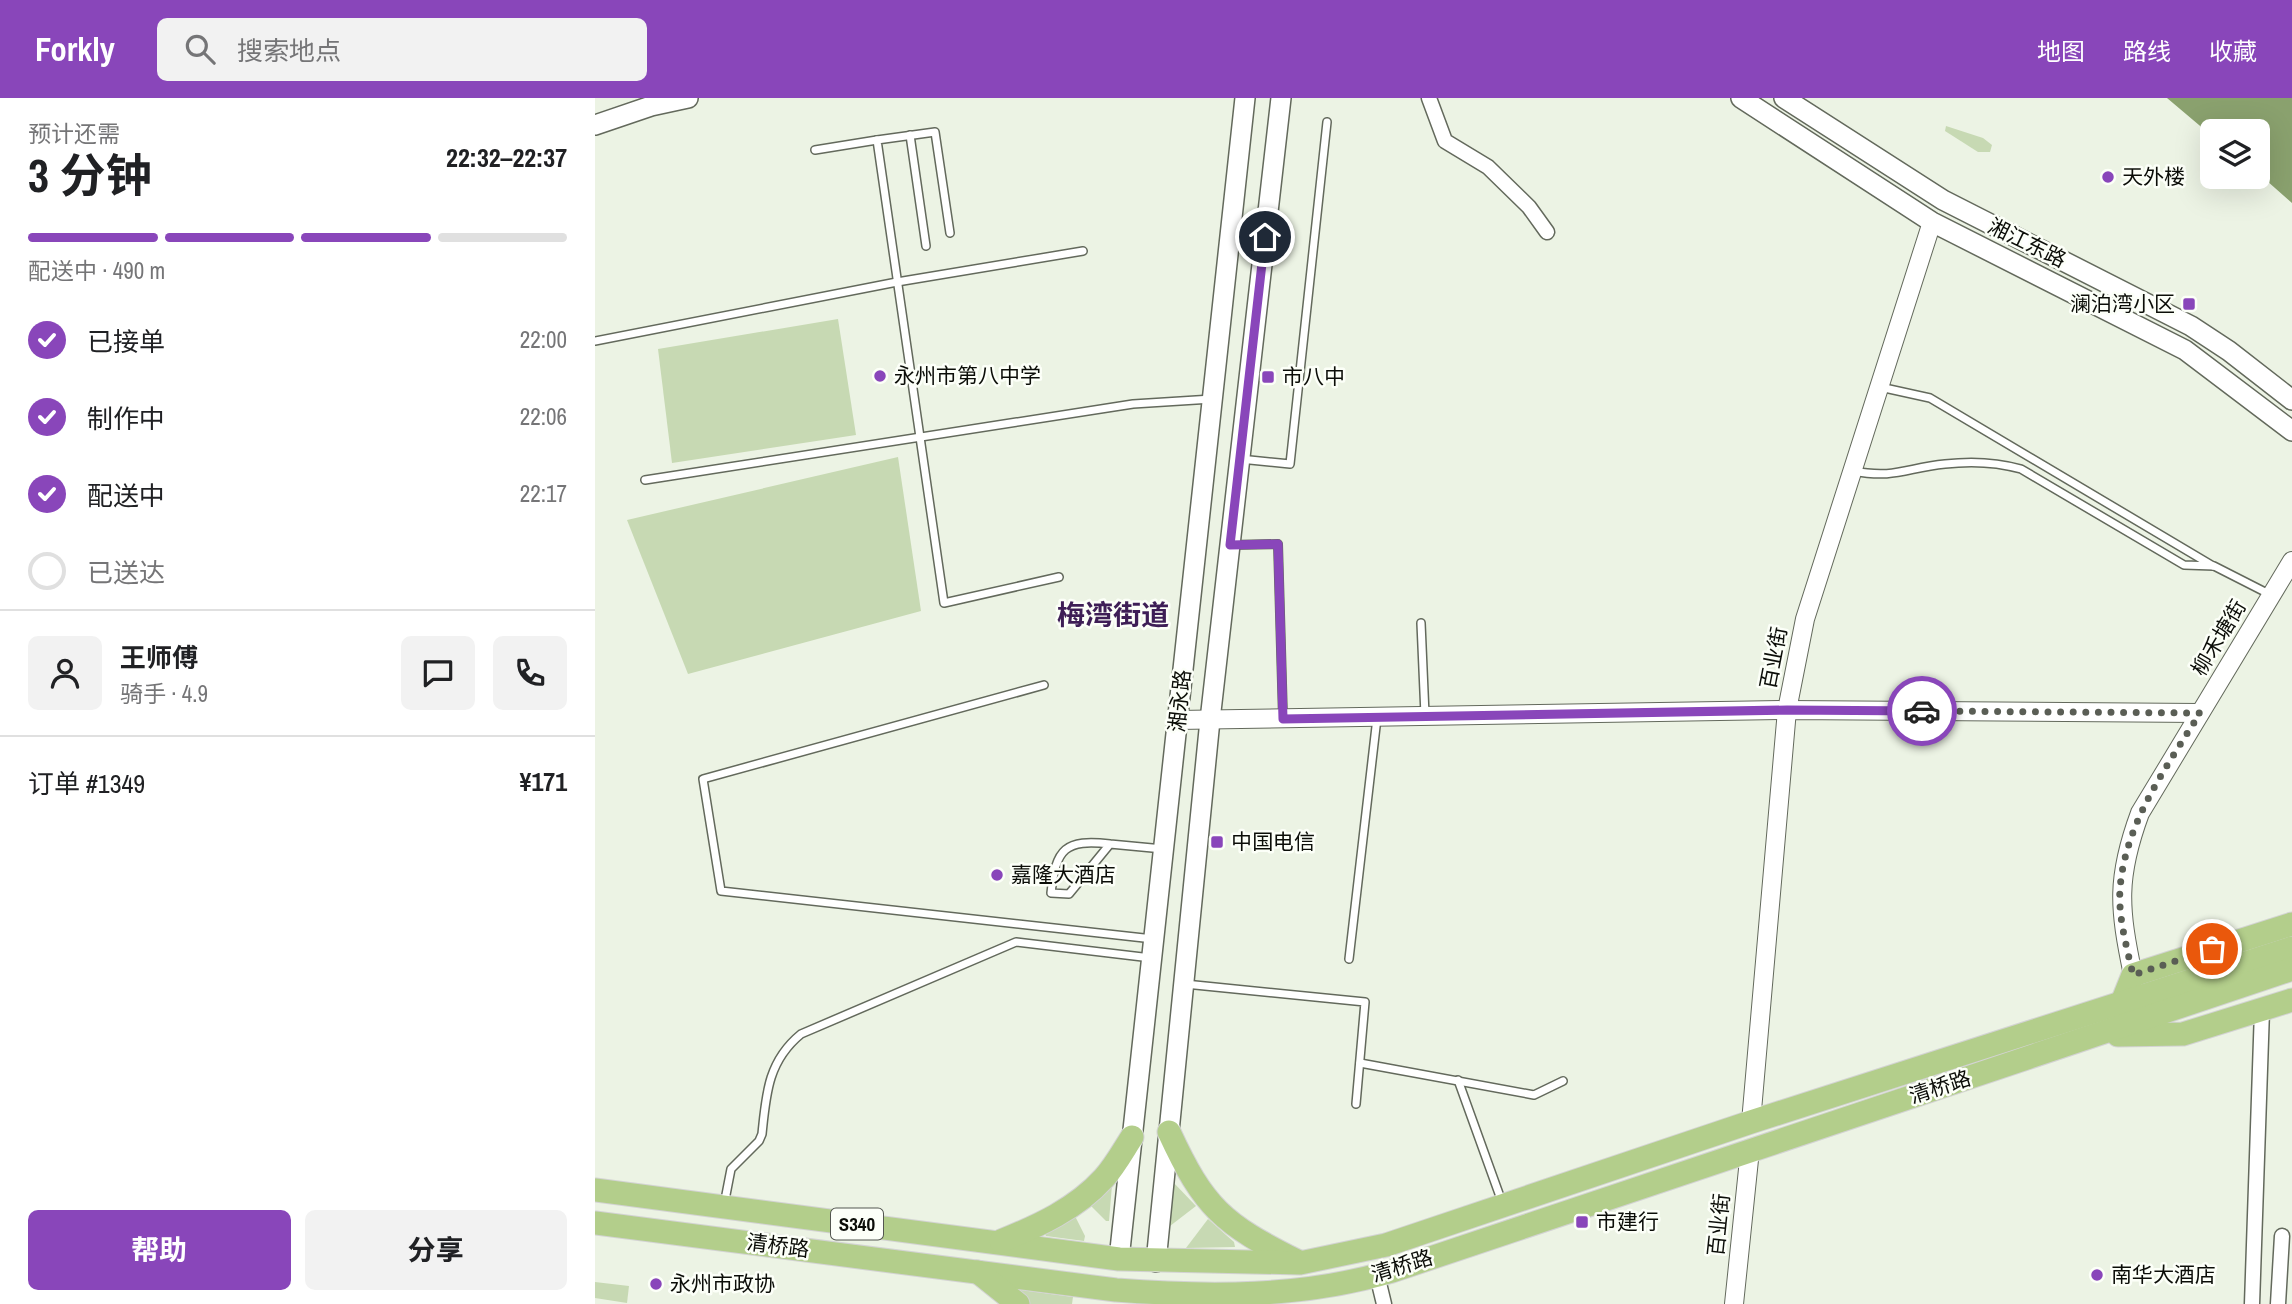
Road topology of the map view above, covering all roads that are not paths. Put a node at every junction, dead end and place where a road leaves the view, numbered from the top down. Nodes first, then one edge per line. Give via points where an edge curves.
1 (688, 98) edge
2 (1281, 98) edge
3 (1429, 98) edge
4 (1741, 98) edge
5 (1784, 98) edge
6 (1244, 100) edge
7 (1327, 122) dead end
8 (595, 125) edge
9 (911, 135) junction
10 (877, 141) junction
11 (814, 150) dead end
12 (1932, 222) junction
13 (1547, 232) dead end
14 (950, 233) dead end
15 (926, 246) dead end
16 (1083, 251) dead end
17 (897, 282) junction
18 (595, 341) edge
19 (1879, 387) junction
20 (1213, 399) junction
21 (2292, 400) edge
22 (2292, 431) edge
23 (920, 437) junction
24 (1240, 459) junction
25 (1853, 471) junction
26 (645, 480) dead end
27 (1230, 545) junction
28 (2292, 561) edge
29 (2214, 566) junction
30 (1059, 577) dead end
31 (2271, 595) junction
32 (1420, 623) dead end
33 (1044, 685) dead end
34 (1787, 710) junction
35 (2200, 713) junction
36 (1425, 716) junction
37 (1377, 717) junction
38 (1283, 719) junction
39 (1178, 720) junction
40 (1210, 720) junction
41 (1110, 844) junction
42 (1164, 849) junction
43 (2292, 924) edge
44 (2292, 948) edge
45 (1153, 949) junction
46 (1349, 959) dead end
47 (2292, 969) edge
48 (2133, 975) junction
49 (1184, 984) junction
50 (2292, 1000) edge
51 (2121, 1005) junction
52 (2262, 1010) junction
53 (2098, 1036) junction
54 (1360, 1063) junction
55 (1458, 1080) junction
56 (1563, 1081) dead end
57 (1356, 1104) dead end
58 (1751, 1122) junction
59 (1169, 1132) junction
60 (1132, 1137) junction
61 (1749, 1150) junction
62 (595, 1190) edge
63 (1503, 1205) junction
64 (724, 1207) junction
65 (595, 1223) edge
66 (2282, 1236) dead end
67 (993, 1242) junction
68 (1119, 1259) junction
69 (1156, 1262) junction
70 (1293, 1263) junction
71 (980, 1272) junction
72 (1377, 1275) junction
73 (1287, 1292) junction
74 (1115, 1297) edge
75 (1152, 1298) edge
76 (1018, 1304) edge
77 (1260, 1304) edge
78 (1384, 1304) edge
79 (1734, 1304) edge
80 (2252, 1304) edge
81 (2278, 1304) edge

1 - 8 main road
2 - 24 main road, 湘永路
3 - 13 street via 1445,141 1488,167
4 - 12 main road, 湘江东路
5 - 21 main road, 湘江东路 via 1952,205 2191,326
6 - 20 main road, 湘永路
7 - 24 lane via 1290,464
9 - 10 lane
9 - 14 lane via 935,132
9 - 15 lane
10 - 11 lane
10 - 17 lane
12 - 19 street, 百业街
12 - 22 main road, 湘江东路 via 2185,350
16 - 17 lane
17 - 18 lane
17 - 23 lane
19 - 25 street, 百业街
19 - 29 lane via 1930,398
20 - 23 lane via 1133,404
20 - 39 main road, 湘永路
23 - 26 lane
23 - 30 lane via 944,603
24 - 27 main road, 湘永路
25 - 29 lane via 1881,476 1942,464 2000,463 2021,469 2183,565
25 - 34 street, 百业街 via 1805,619
27 - 38 lane via 1278,544
27 - 40 main road, 湘永路
28 - 31 street, 柳禾塘街
29 - 31 lane
31 - 35 street, 柳禾塘街
32 - 36 lane
33 - 45 lane via 703,779 721,891
34 - 35 street
34 - 36 street
34 - 58 street, 百业街
35 - 48 street, 柳禾塘街 via 2140,813 2126,851 2120,891
36 - 37 street
37 - 38 street
37 - 46 lane
38 - 40 street
39 - 40 street
39 - 42 main road, 湘永路
40 - 49 main road, 湘永路
41 - 41 lane via 1069,894 1051,893 1057,858 1066,848 1075,843
41 - 42 lane
42 - 45 main road, 湘永路
43 - 48 main road
44 - 51 main road, 清桥路
45 - 60 main road, 湘永路
45 - 64 lane via 1016,942 801,1034 771,1071 762,1134 731,1169
47 - 53 main road, 清桥路
48 - 51 main road
49 - 54 lane via 1365,1002
49 - 59 main road, 湘永路
50 - 52 main road
51 - 58 main road, 清桥路
52 - 53 main road via 2183,1034
52 - 80 street
53 - 61 main road, 清桥路
54 - 55 lane
54 - 57 lane
55 - 56 lane via 1534,1095
55 - 63 lane
58 - 63 main road, 清桥路
59 - 69 main road, 湘永路
59 - 70 main road via 1191,1179 1217,1213
60 - 67 main road via 1104,1178 1047,1223
60 - 68 main road, 湘永路
61 - 72 main road, 清桥路
61 - 79 street, 百业街
62 - 64 main road, 清桥路 / S340
63 - 70 main road, 清桥路 via 1386,1245
64 - 67 main road, 清桥路 / S340
65 - 71 main road, 清桥路 / S340
66 - 81 street
67 - 68 main road, 清桥路 / S340
67 - 71 main road
68 - 69 main road, 清桥路 / S340
68 - 74 main road, 湘永路
69 - 70 main road, 清桥路
69 - 75 main road, 湘永路
70 - 73 main road
71 - 74 main road, 清桥路
71 - 76 main road
72 - 73 main road, 清桥路
72 - 78 street
73 - 75 main road, 清桥路
73 - 77 main road
74 - 75 main road, 清桥路

